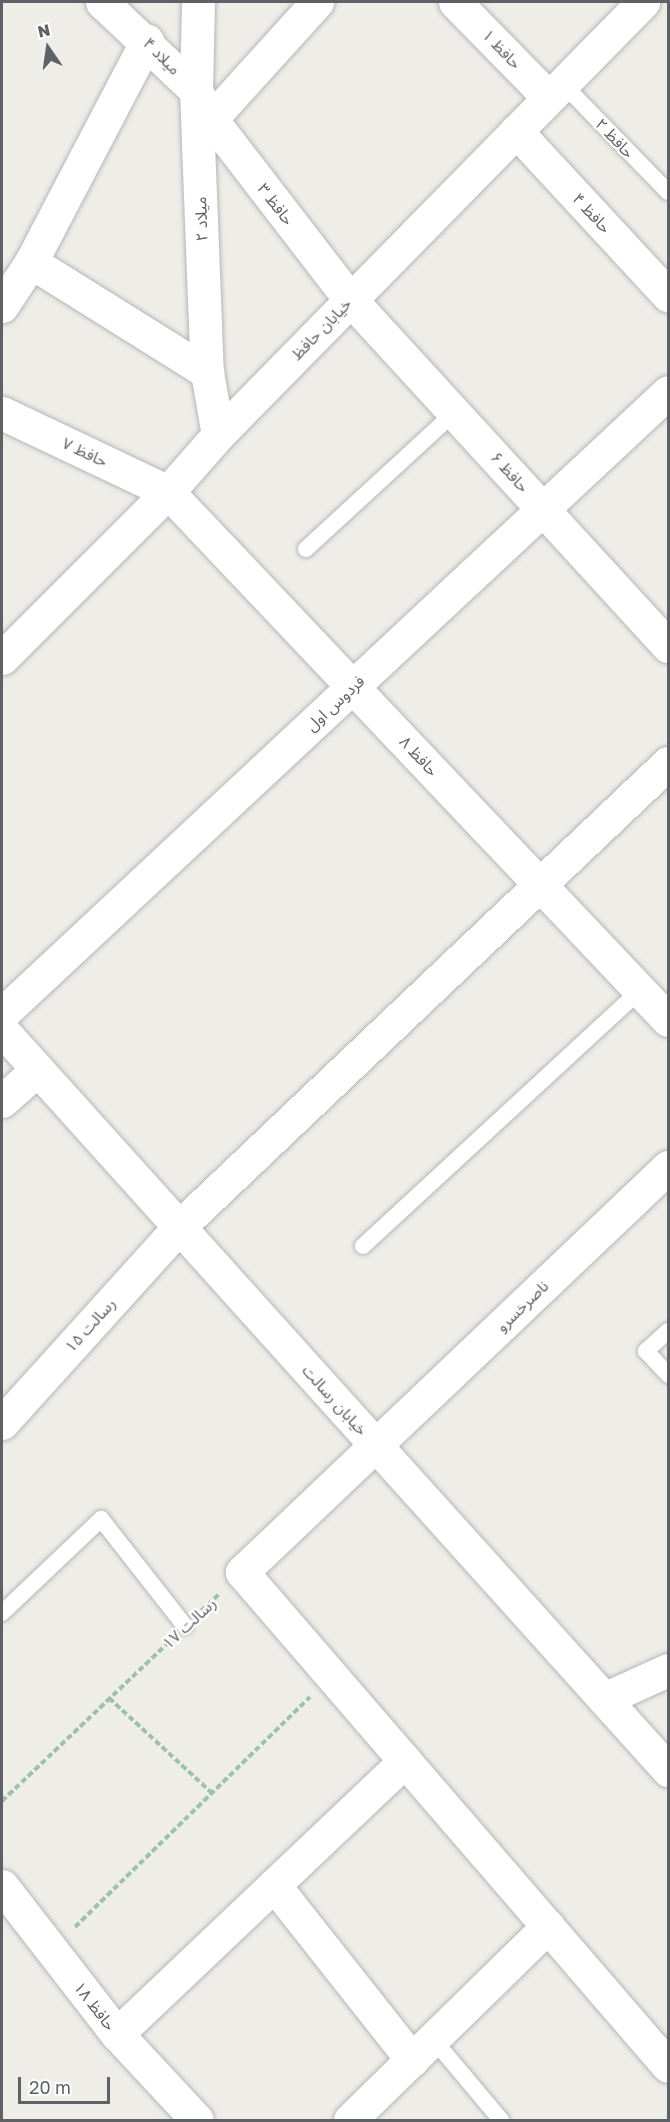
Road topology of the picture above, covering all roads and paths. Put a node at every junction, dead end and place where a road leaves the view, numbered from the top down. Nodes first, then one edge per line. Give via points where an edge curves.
1 (102, 2) edge
2 (198, 2) edge
3 (316, 2) edge
4 (455, 2) edge
5 (643, 2) edge
6 (147, 40) junction
7 (555, 90) junction
8 (203, 105) junction
9 (516, 131) junction
10 (669, 192) edge
11 (31, 262) junction
12 (346, 293) junction
13 (669, 295) edge
14 (2, 306) edge
15 (207, 372) junction
16 (669, 392) edge
17 (455, 412) junction
18 (2, 413) edge
19 (218, 435) junction
20 (168, 492) junction
21 (543, 509) junction
22 (306, 549) dead end
23 (669, 646) edge
24 (2, 658) edge
25 (353, 686) junction
26 (669, 763) edge
27 (541, 884) junction
28 (640, 990) junction
29 (2, 1014) edge
30 (669, 1020) edge
31 (2, 1030) edge
32 (37, 1070) junction
33 (2, 1101) edge
34 (669, 1167) edge
35 (179, 1227) junction
36 (363, 1246) dead end
37 (669, 1331) edge
38 (669, 1376) edge
39 (2, 1423) edge
40 (376, 1445) junction
41 (242, 1572) junction
42 (2, 1613) edge
43 (185, 1626) junction
44 (669, 1670) edge
45 (332, 1676) junction
46 (109, 1698) junction
47 (604, 1699) junction
48 (405, 1761) junction
49 (669, 1770) edge
50 (212, 1792) junction
51 (2, 1801) edge
52 (274, 1885) junction
53 (2, 1886) edge
54 (548, 1926) junction
55 (51, 1950) junction
56 (117, 2034) junction
57 (423, 2049) junction
58 (669, 2066) edge
59 (197, 2121) edge
60 (350, 2121) edge
61 (501, 2121) edge

1 - 6 street, میلاد ۴
2 - 8 street, میلاد ۲
3 - 8 street
4 - 7 street, حافظ ۱
5 - 7 street, خیابان حافظ
6 - 8 street, میلاد ۴
6 - 11 street
7 - 9 street, خیابان حافظ
7 - 10 lane, حافظ ۲
8 - 12 street, حافظ ۳
8 - 15 street, میلاد ۲
9 - 12 street, خیابان حافظ
9 - 13 street, حافظ ۴
11 - 14 street
11 - 15 street
12 - 17 street, حافظ ۶
12 - 19 street, خیابان حافظ
15 - 19 street, میلاد ۲
16 - 21 street, فردوس اول
17 - 21 street, حافظ ۶
17 - 22 lane
18 - 20 street, حافظ ۷
19 - 20 street, خیابان حافظ
20 - 24 street, خیابان حافظ
20 - 25 street, حافظ ۸
21 - 23 street, حافظ ۶
21 - 25 street, فردوس اول
25 - 27 street, حافظ ۸
25 - 29 street, فردوس اول
26 - 27 street, رسالت ۱۵
27 - 28 street, حافظ ۸
27 - 35 street, رسالت ۱۵
28 - 30 street, حافظ ۸
28 - 36 lane
31 - 32 street, خیابان رسالت
32 - 33 street
32 - 35 street, خیابان رسالت
34 - 40 street, ناصرخسرو
35 - 39 street, رسالت ۱۵
35 - 40 street, خیابان رسالت
37 - 38 lane via 646,1351
40 - 41 street
40 - 47 street, خیابان رسالت
41 - 43 path, رسالت ۱۷
41 - 45 street
42 - 43 lane via 101,1520
43 - 46 path, رسالت ۱۷
44 - 47 street
45 - 48 street
45 - 50 path
46 - 50 path
46 - 51 path, رسالت ۱۷
47 - 49 street, خیابان رسالت
48 - 52 street
48 - 54 street
50 - 55 path
52 - 56 street
52 - 57 street
53 - 55 street, حافظ ۱۸
54 - 57 street
54 - 58 street
55 - 56 street, حافظ ۱۸
56 - 59 street, حافظ ۱۸
57 - 60 street
57 - 61 lane

